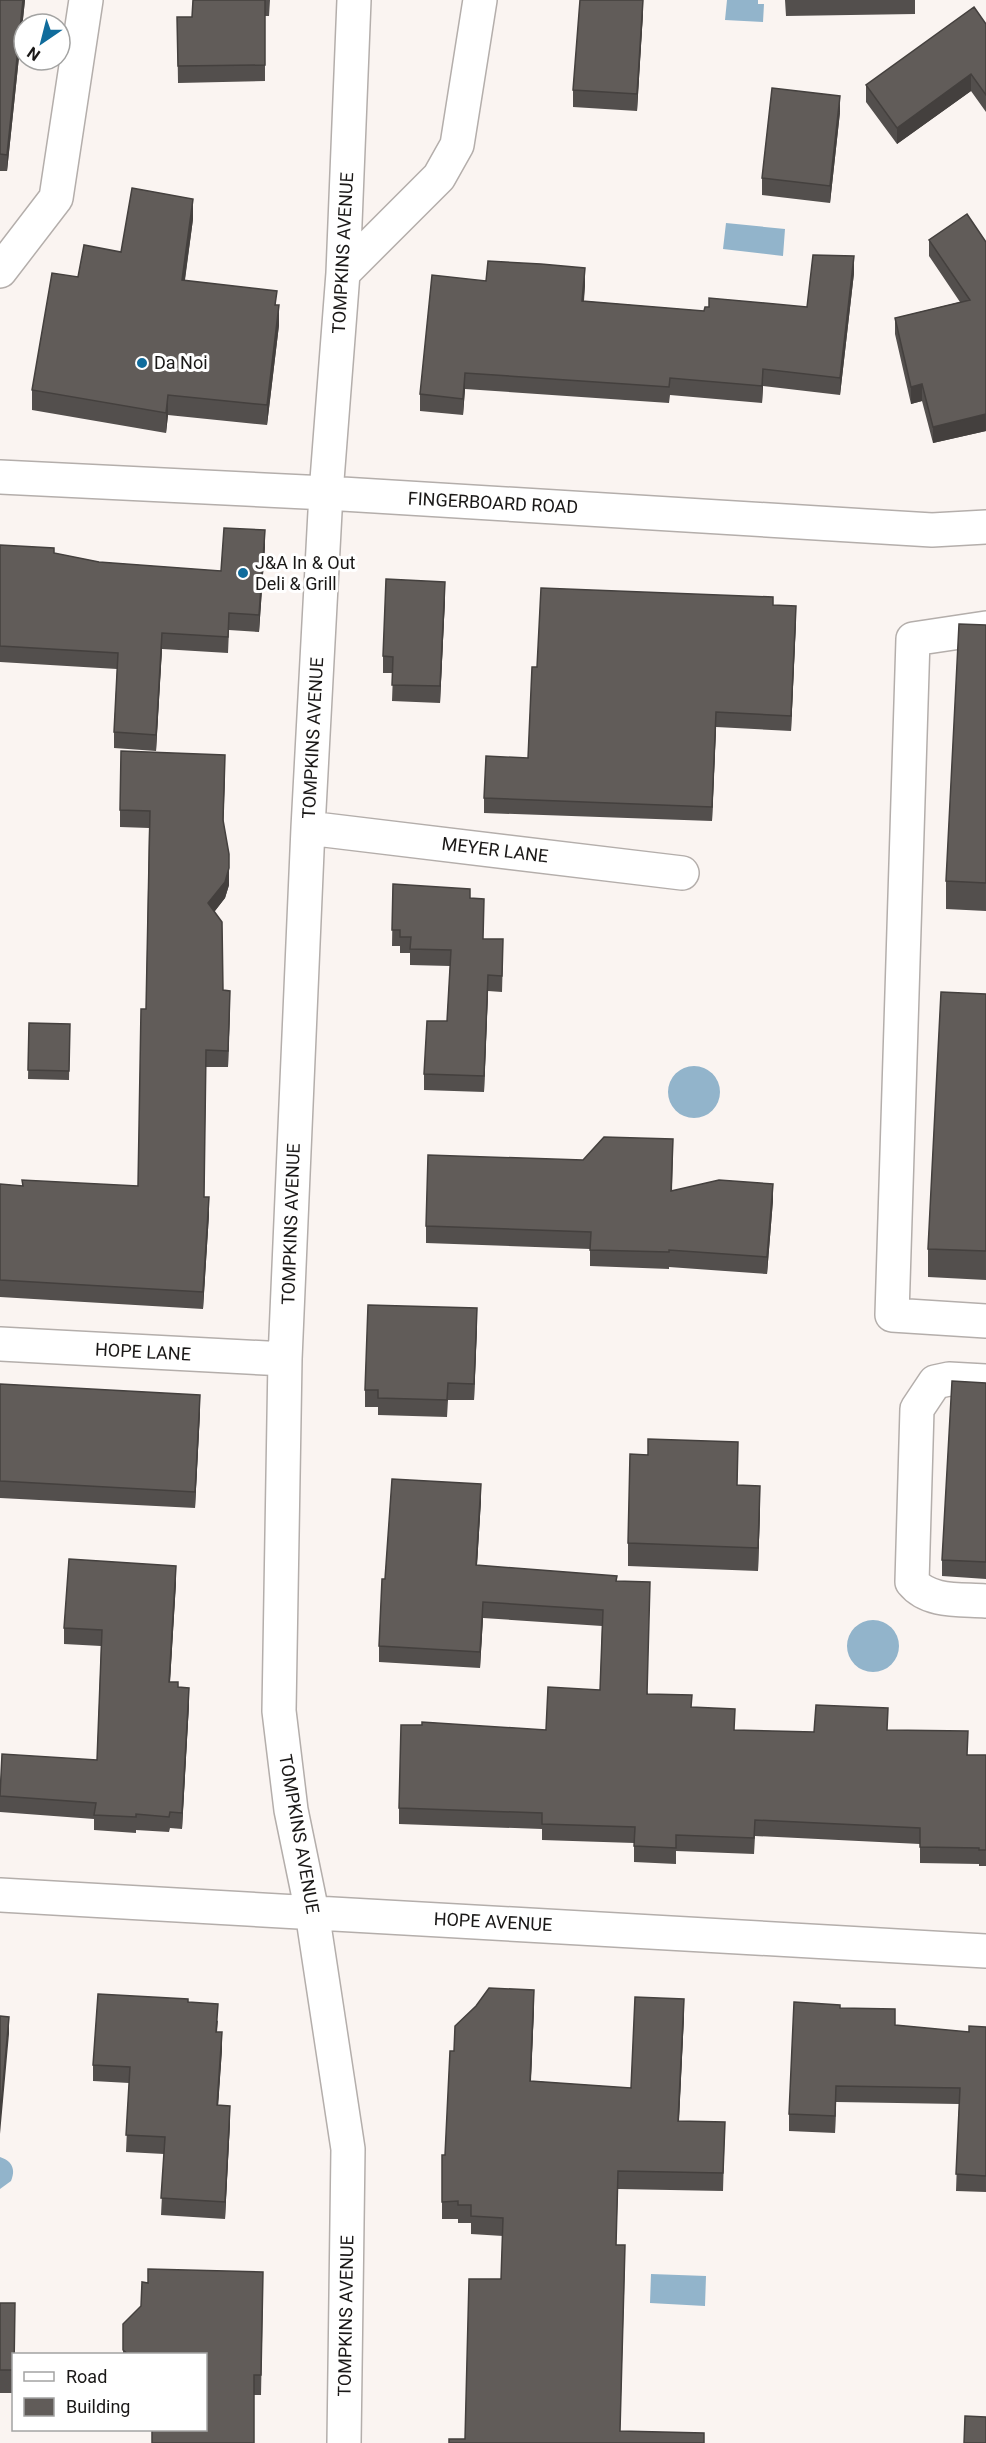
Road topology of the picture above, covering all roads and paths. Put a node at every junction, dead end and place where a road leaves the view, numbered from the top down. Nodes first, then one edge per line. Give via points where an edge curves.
1 (86, 0) edge
2 (354, 0) edge
3 (480, 0) edge
4 (0, 271) edge
5 (343, 273) junction
6 (0, 477) edge
7 (326, 493) junction
8 (986, 527) edge
9 (986, 628) edge
10 (309, 828) junction
11 (682, 873) dead end
12 (986, 1321) edge
13 (0, 1344) edge
14 (285, 1359) junction
15 (986, 1381) edge
16 (986, 1601) edge
17 (0, 1895) edge
18 (312, 1912) junction
19 (986, 1951) edge
20 (344, 2443) edge

1 - 4 street via 56,198
2 - 5 street, TOMPKINS AVENUE
3 - 5 street via 457,145 439,177
5 - 7 street, TOMPKINS AVENUE
6 - 7 street, FINGERBOARD ROAD
7 - 8 street, FINGERBOARD ROAD via 920,529
7 - 10 street, TOMPKINS AVENUE
9 - 12 street via 913,639 892,1316
10 - 11 street, MEYER LANE
10 - 14 street, TOMPKINS AVENUE
13 - 14 street, HOPE LANE
14 - 18 street, TOMPKINS AVENUE via 279,1711 291,1810
15 - 16 street via 935,1382 916,1409 912,1582 931,1597
17 - 18 street, HOPE AVENUE
18 - 19 street, HOPE AVENUE
18 - 20 street, TOMPKINS AVENUE via 348,2149

